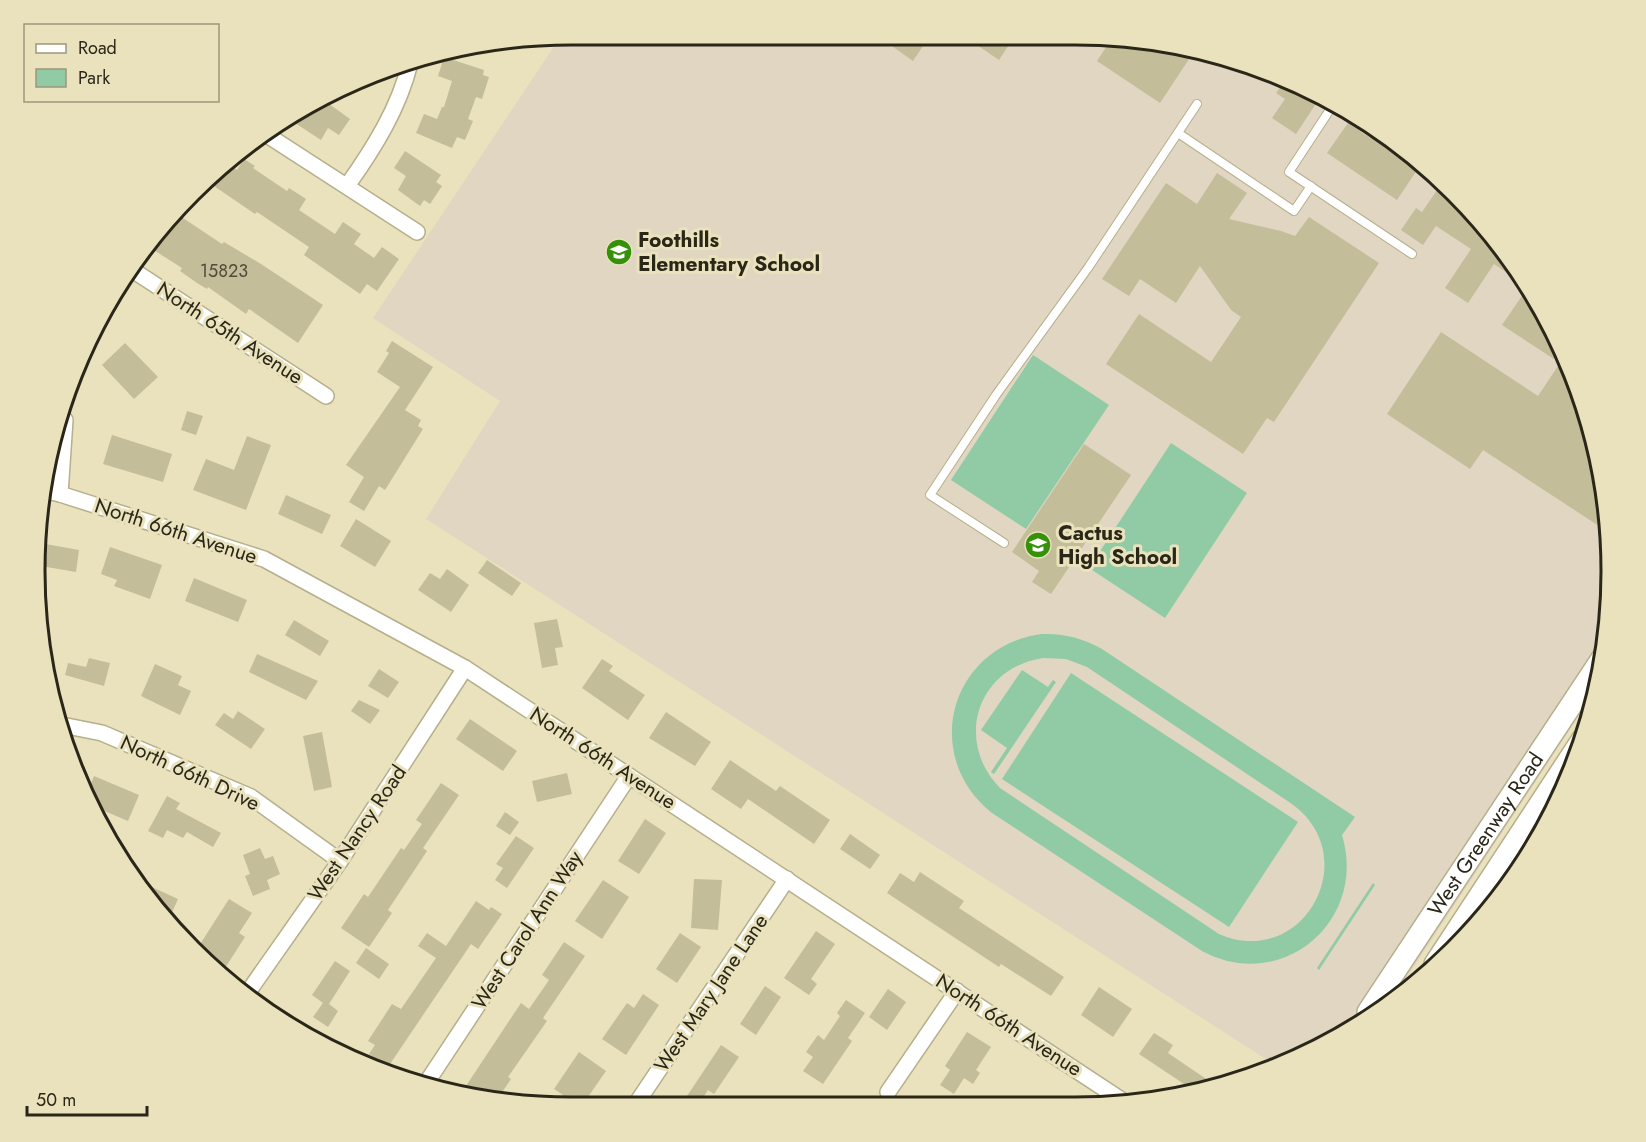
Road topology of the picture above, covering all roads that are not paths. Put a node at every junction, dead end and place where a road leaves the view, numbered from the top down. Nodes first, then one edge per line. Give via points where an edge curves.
1 (408, 71) edge
2 (1197, 104) dead end
3 (1329, 110) edge
4 (1178, 133) junction
5 (273, 139) edge
6 (347, 186) junction
7 (1311, 186) junction
8 (417, 232) dead end
9 (1412, 254) dead end
10 (138, 274) edge
11 (326, 396) dead end
12 (64, 431) edge
13 (51, 492) edge
14 (60, 494) junction
15 (1004, 543) dead end
16 (465, 668) junction
17 (1590, 676) edge
18 (69, 726) edge
19 (1561, 772) edge
20 (629, 776) junction
21 (1514, 794) junction
22 (1531, 818) junction
23 (340, 861) junction
24 (787, 879) junction
25 (1453, 936) edge
26 (251, 988) edge
27 (957, 991) junction
28 (1374, 1003) edge
29 (430, 1077) edge
30 (888, 1092) dead end
31 (1116, 1095) edge
32 (641, 1097) edge

1 - 6 street via 388,122
2 - 4 lane
3 - 7 lane via 1289,172
4 - 7 lane via 1294,211
4 - 15 lane via 930,495
5 - 6 street
6 - 8 street
7 - 9 lane
10 - 11 street, North 65th Avenue
12 - 14 street
13 - 14 street, North 66th Avenue
14 - 16 street, North 66th Avenue via 264,559
16 - 20 street, North 66th Avenue
16 - 23 street, West Nancy Road
17 - 21 main road, West Greenway Road
18 - 23 street, North 66th Drive via 102,733 251,797
19 - 22 main road, West Greenway Road
20 - 24 street, North 66th Avenue
20 - 29 street, West Carol Ann Way
21 - 22 main road
21 - 28 main road, West Greenway Road
22 - 25 main road, West Greenway Road
23 - 26 street, West Nancy Road
24 - 27 street, North 66th Avenue
24 - 32 street, West Mary Jane Lane
27 - 30 street
27 - 31 street, North 66th Avenue

